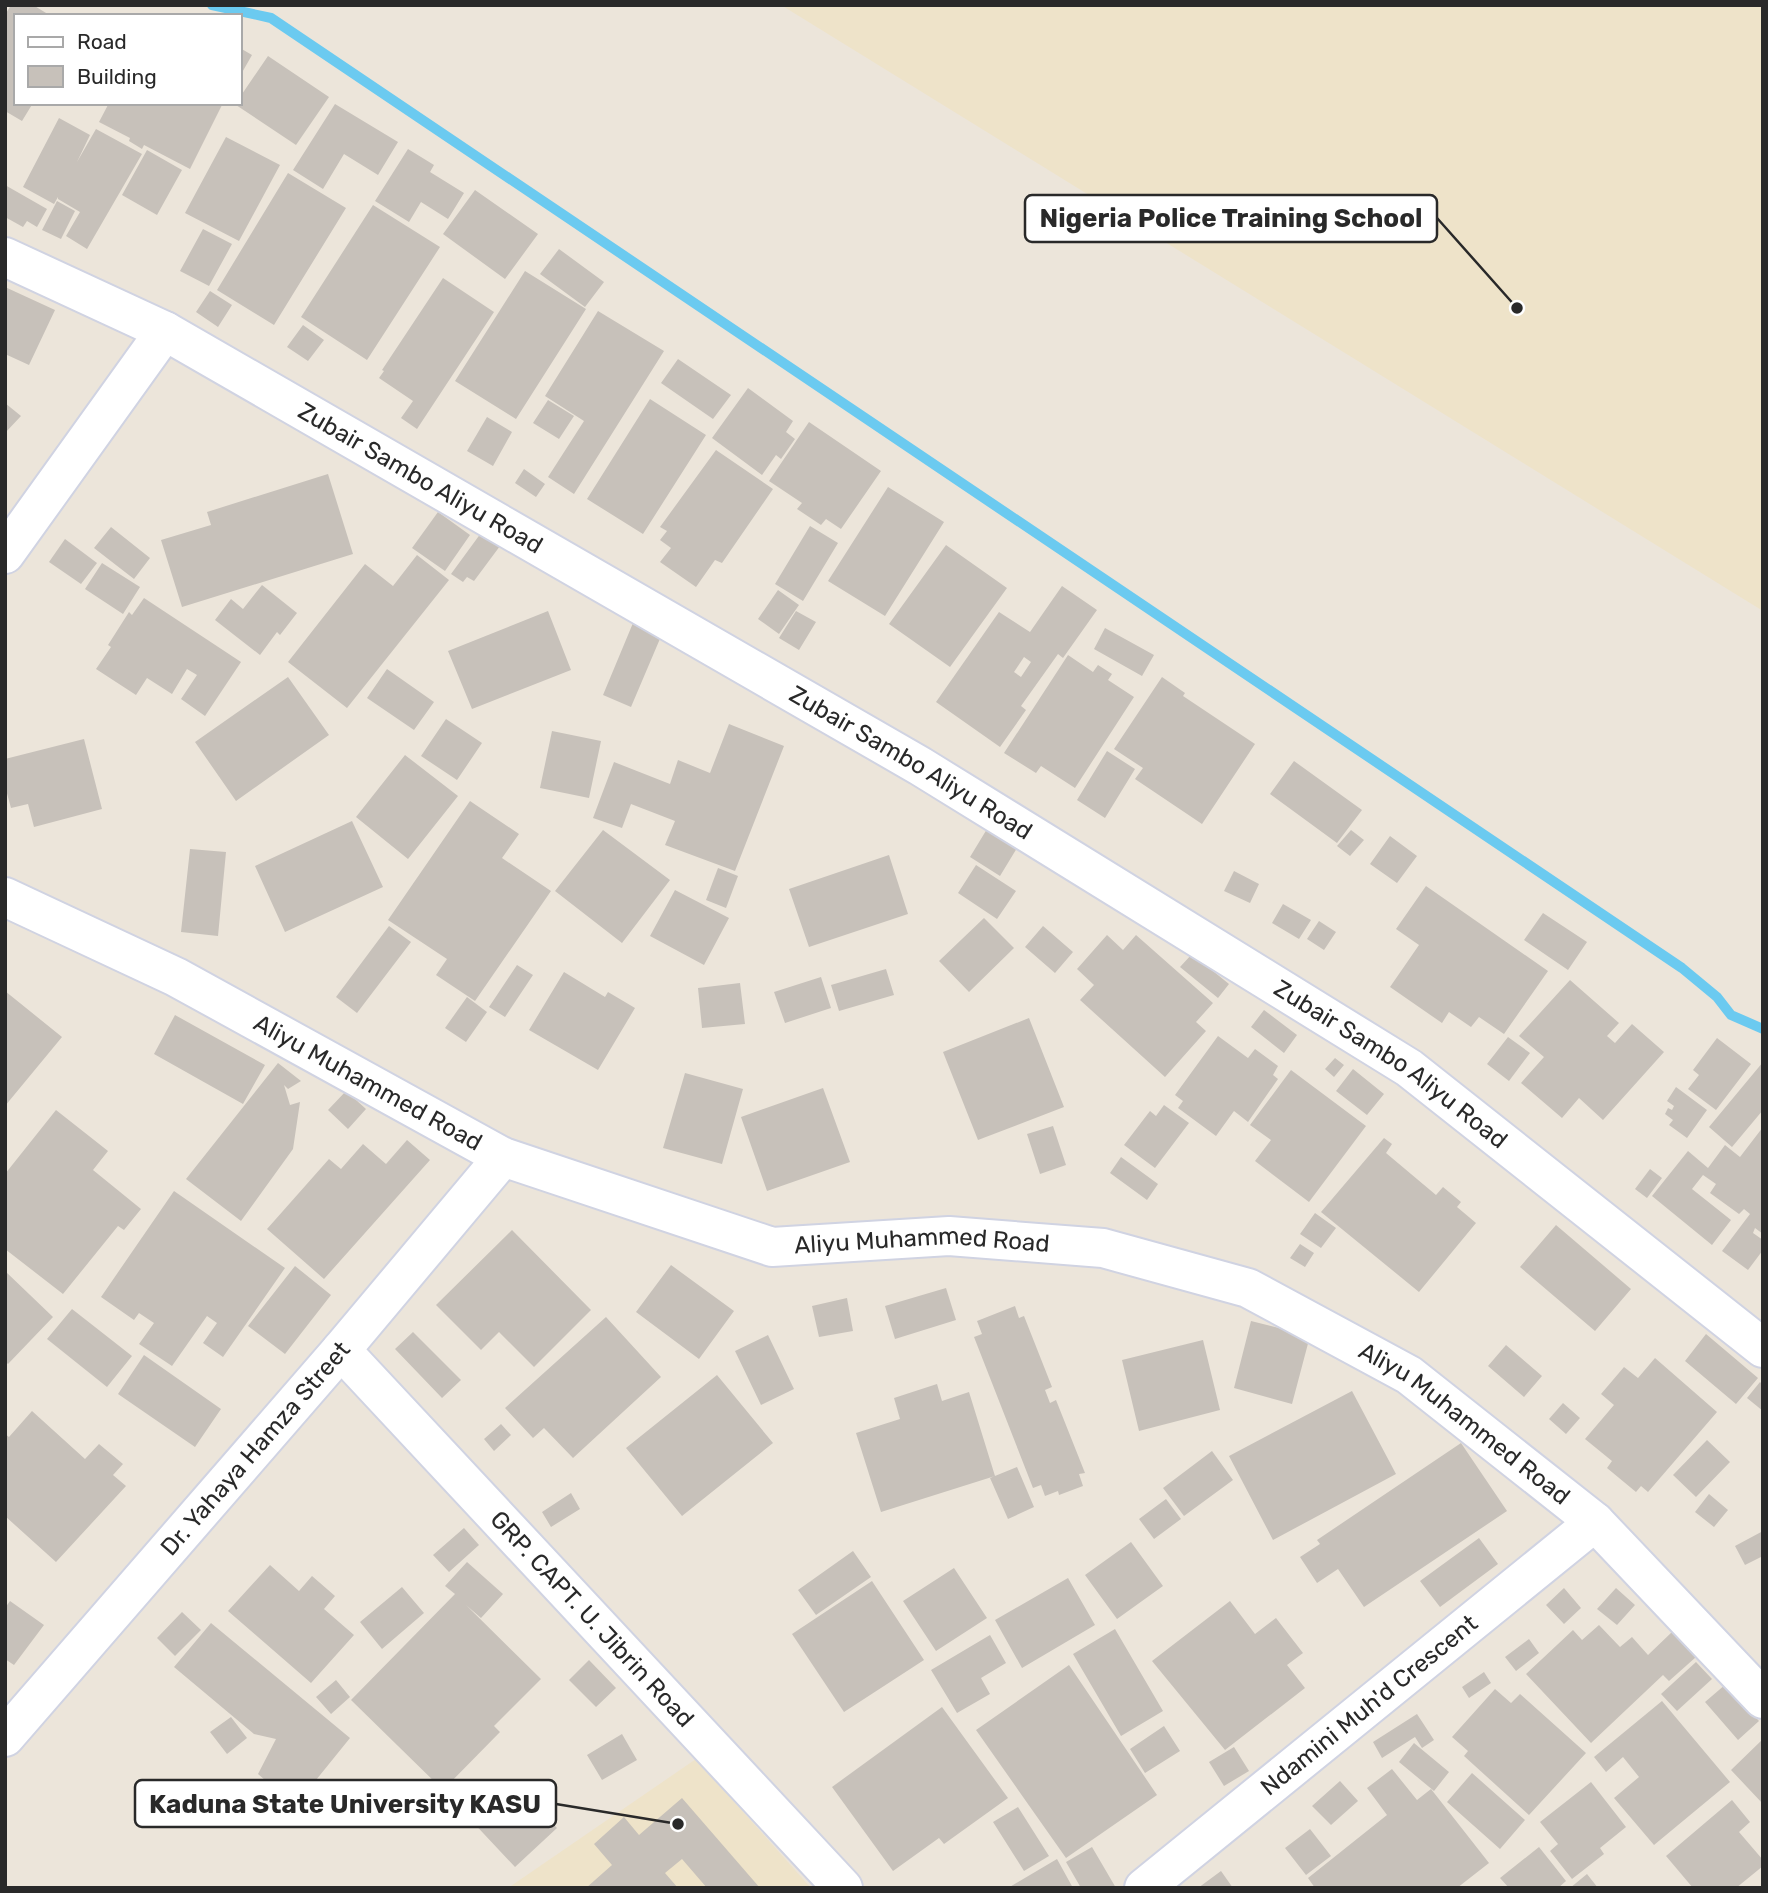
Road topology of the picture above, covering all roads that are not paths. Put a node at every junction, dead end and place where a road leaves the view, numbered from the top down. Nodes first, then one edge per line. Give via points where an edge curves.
1 (5, 257) edge
2 (165, 331) junction
3 (5, 554) edge
4 (5, 897) edge
5 (503, 1157) junction
6 (1763, 1348) edge
7 (341, 1350) junction
8 (1595, 1522) junction
9 (1763, 1699) edge
10 (8, 1729) edge
11 (843, 1888) edge
12 (1144, 1888) edge

1 - 2 street, Zubair Sambo Aliyu Road
2 - 3 street
2 - 6 street, Zubair Sambo Aliyu Road via 920,766 1409,1068
4 - 5 street, Aliyu Muhammed Road via 176,976
5 - 7 street, Dr. Yahaya Hamza Street
5 - 8 street, Aliyu Muhammed Road via 772,1247 949,1236 1103,1248 1248,1288 1409,1375
7 - 10 street, Dr. Yahaya Hamza Street
7 - 11 street, GRP. CAPT. U. Jibrin Road
8 - 9 street, Aliyu Muhammed Road
8 - 12 street, Ndamini Muh'd Crescent

